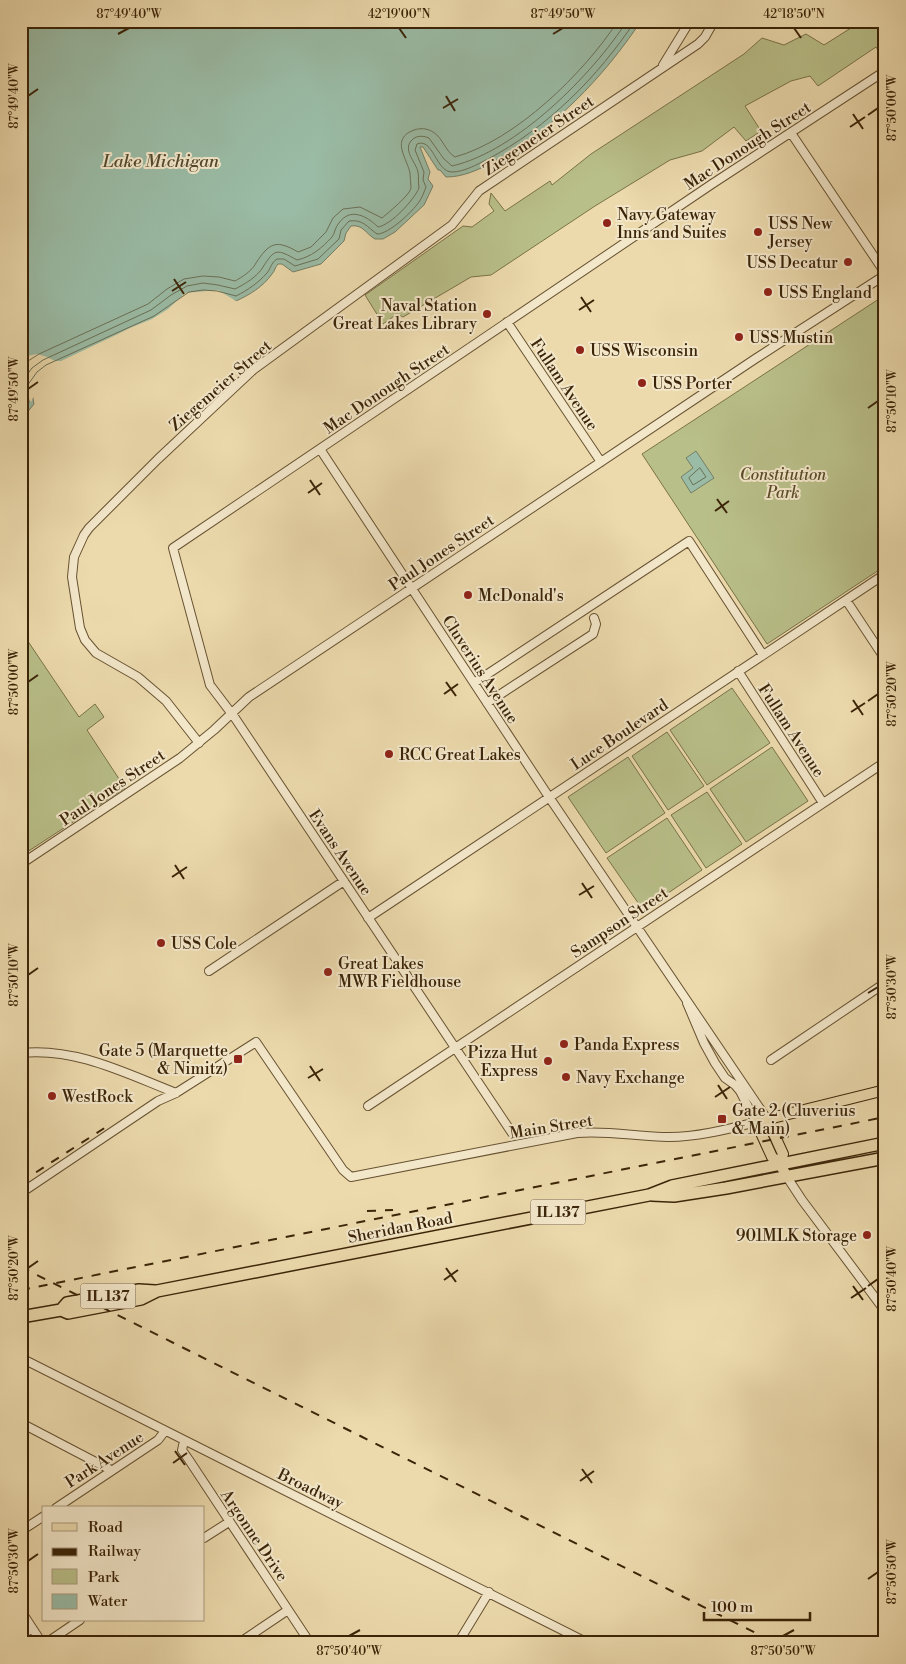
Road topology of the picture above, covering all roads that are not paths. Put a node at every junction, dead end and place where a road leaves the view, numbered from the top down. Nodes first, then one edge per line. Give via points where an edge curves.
1 (690, 21) edge
2 (714, 21) edge
3 (660, 69) junction
4 (885, 71) edge
5 (791, 133) junction
6 (885, 274) edge
7 (508, 322) junction
8 (320, 449) junction
9 (601, 462) junction
10 (179, 572) joint
11 (885, 574) edge
12 (412, 588) junction
13 (846, 600) junction
14 (594, 618) dead end
15 (762, 655) junction
16 (885, 659) edge
17 (738, 671) junction
18 (474, 683) junction
19 (487, 703) junction
20 (231, 713) junction
21 (199, 743) junction
22 (885, 762) edge
23 (549, 797) junction
24 (823, 803) junction
25 (21, 864) edge
26 (344, 881) junction
27 (368, 918) junction
28 (637, 926) junction
29 (209, 971) dead end
30 (885, 983) edge
31 (687, 1003) junction
32 (454, 1048) junction
33 (21, 1053) edge
34 (771, 1060) dead end
35 (739, 1084) junction
36 (885, 1090) edge
37 (176, 1093) junction
38 (368, 1106) dead end
39 (767, 1119) junction
40 (756, 1122) junction
41 (512, 1133) dead end
42 (885, 1143) edge
43 (885, 1158) edge
44 (780, 1164) junction
45 (787, 1177) junction
46 (21, 1193) edge
47 (649, 1195) junction
48 (885, 1311) edge
49 (21, 1317) edge
50 (21, 1358) edge
51 (21, 1423) edge
52 (165, 1431) junction
53 (184, 1441) junction
54 (111, 1470) junction
55 (59, 1506) edge
56 (42, 1517) edge
57 (230, 1522) junction
58 (21, 1531) edge
59 (205, 1537) edge
60 (489, 1592) junction
61 (288, 1610) junction
62 (21, 1611) edge
63 (77, 1622) edge
64 (32, 1628) junction
65 (21, 1636) edge
66 (42, 1643) edge
67 (46, 1643) edge
68 (239, 1643) edge
69 (310, 1643) edge
70 (458, 1643) edge
71 (588, 1643) edge

1 - 3 street
2 - 3 street, Ziegemeier Street via 698,44
3 - 21 street, Ziegemeier Street via 479,191 452,226 253,370 158,459 84,535 74,557 72,577 85,640 96,653 138,677 166,701
4 - 5 street, Mac Donough Street
5 - 6 street
5 - 7 street, Mac Donough Street
6 - 9 street, Paul Jones Street
7 - 8 street, Mac Donough Street
7 - 9 street, Fullam Avenue
8 - 10 street, Mac Donough Street via 173,548
8 - 12 street, Cluverius Avenue
9 - 12 street, Paul Jones Street
10 - 20 street, Evans Avenue via 210,685
11 - 13 street, Luce Boulevard
12 - 18 street, Cluverius Avenue
12 - 20 street, Paul Jones Street via 249,697
13 - 15 street, Luce Boulevard
13 - 16 street
14 - 19 street via 593,634
15 - 17 street, Luce Boulevard
15 - 18 street via 689,541
17 - 23 street, Luce Boulevard
17 - 24 street, Fullam Avenue
18 - 19 street, Cluverius Avenue
19 - 23 street, Cluverius Avenue
20 - 21 street, Paul Jones Street
20 - 26 street, Evans Avenue
21 - 25 street, Paul Jones Street
22 - 24 street, Sampson Street
23 - 27 street, Luce Boulevard
23 - 28 street, Cluverius Avenue
24 - 28 street, Sampson Street
26 - 27 street, Evans Avenue
26 - 29 street
27 - 32 street, Evans Avenue
28 - 31 street, Cluverius Avenue
28 - 32 street, Sampson Street
30 - 34 street
31 - 35 street, Cluverius Avenue via 711,1034
31 - 35 street, Cluverius Avenue via 715,1063 725,1078
32 - 38 street, Sampson Street
32 - 41 street, Evans Avenue
33 - 37 street via 78,1057
35 - 39 street
35 - 40 street
36 - 39 main road
37 - 40 street, Main Street via 256,1042 343,1170 351,1176 577,1133 676,1137
37 - 46 street via 158,1101
39 - 40 main road
39 - 44 main road via 782,1154
40 - 44 main road via 772,1157
42 - 44 highway, IL 137
43 - 45 highway, IL 137
44 - 45 main road
44 - 47 highway, Sheridan Road / IL 137 via 672,1186
45 - 47 highway, Sheridan Road / IL 137 via 674,1196
45 - 48 street
47 - 49 highway, Sheridan Road / IL 137 via 157,1291 141,1299 68,1313 61,1310
50 - 52 street, Broadway
51 - 54 street
52 - 53 street, Broadway
52 - 54 street, Park Avenue via 158,1440
53 - 57 street, Argonne Drive via 182,1450
53 - 60 street, Broadway
54 - 55 street, Park Avenue
56 - 58 street
57 - 59 street
57 - 61 street, Argonne Drive
60 - 70 street
60 - 71 street, Broadway
61 - 68 street
61 - 69 street, Argonne Drive
62 - 64 street
63 - 67 street
64 - 65 street
64 - 66 street

